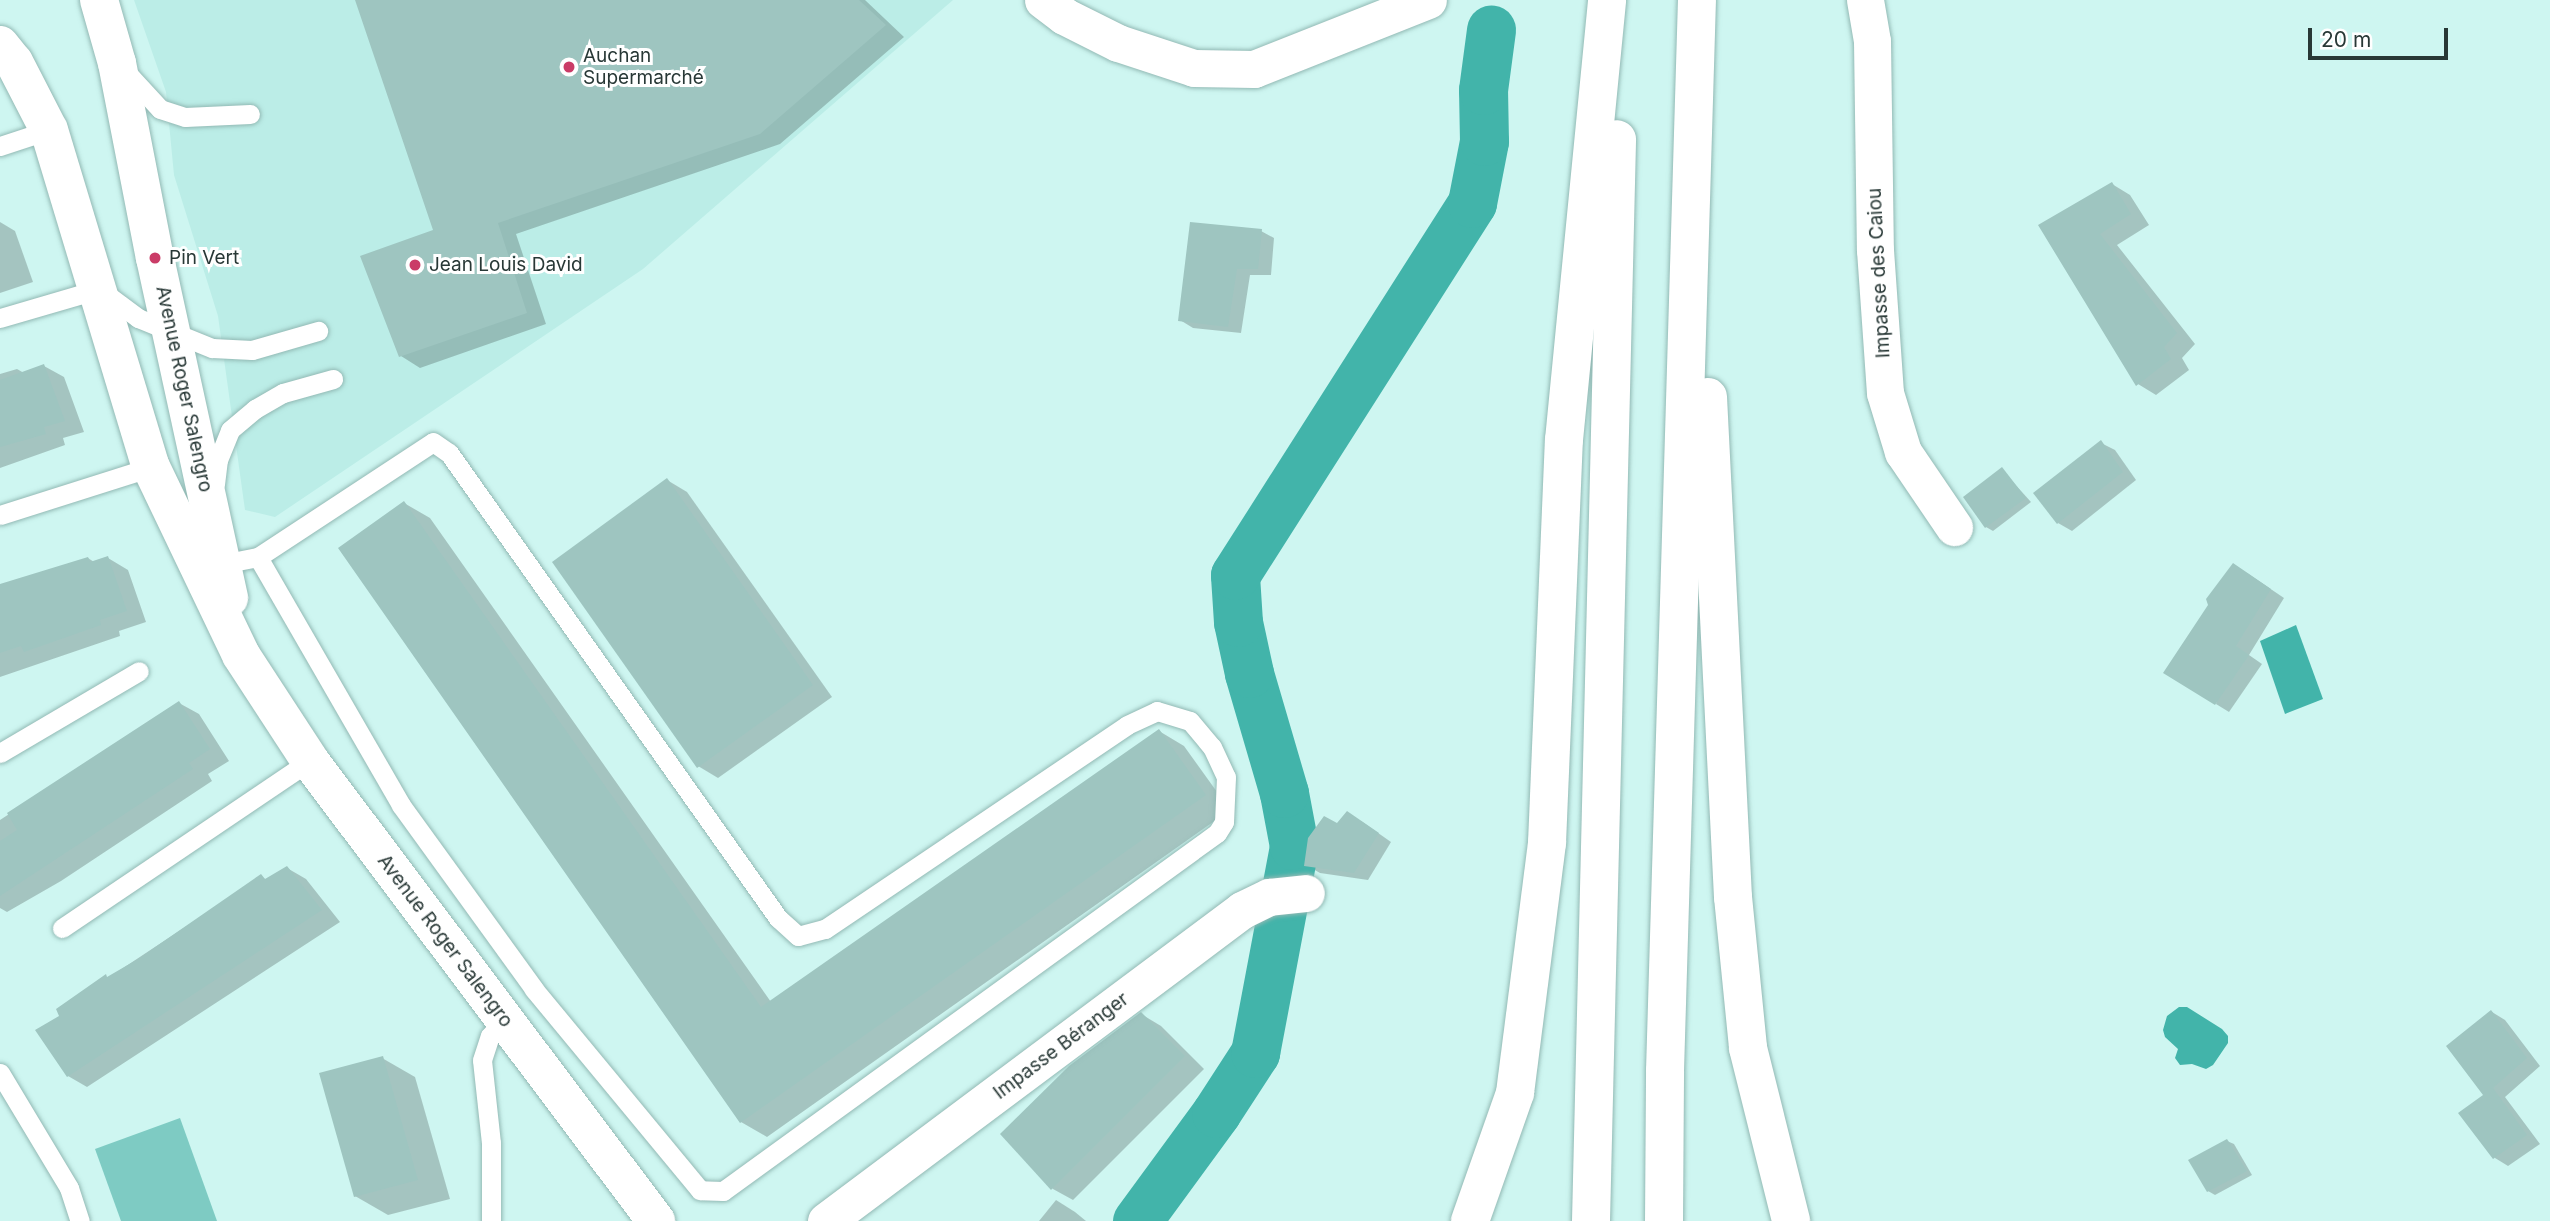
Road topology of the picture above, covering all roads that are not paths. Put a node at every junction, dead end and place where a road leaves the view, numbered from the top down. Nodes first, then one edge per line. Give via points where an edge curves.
1 (99, 0) edge
2 (1043, 0) edge
3 (1428, 0) edge
4 (1607, 0) edge
5 (1620, 0) edge
6 (1697, 0) edge
7 (1866, 0) edge
8 (0, 45) edge
9 (117, 63) junction
10 (1694, 106) junction
11 (250, 114) dead end
12 (49, 130) junction
13 (0, 146) edge
14 (99, 289) junction
15 (0, 318) edge
16 (318, 331) dead end
17 (171, 332) junction
18 (333, 379) dead end
19 (151, 467) junction
20 (212, 513) junction
21 (0, 515) edge
22 (1954, 527) dead end
23 (240, 561) junction
24 (241, 655) junction
25 (139, 671) dead end
26 (0, 753) edge
27 (310, 761) junction
28 (1306, 892) dead end
29 (62, 929) dead end
30 (505, 1019) junction
31 (0, 1073) edge
32 (80, 1221) edge
33 (491, 1221) edge
34 (656, 1221) edge
35 (826, 1221) edge
36 (1470, 1221) edge
37 (1591, 1221) edge
38 (1664, 1221) edge
39 (1791, 1221) edge

1 - 9 main road, Avenue Roger Salengro
2 - 3 street via 1118,43 1181,64 1254,69
4 - 36 main road via 1564,440 1547,843 1515,1093
5 - 37 main road
6 - 10 main road
7 - 22 street, Impasse des Caiou via 1885,393 1903,452
8 - 12 main road, Avenue Roger Salengro via 14,62
9 - 11 lane via 160,110 185,117
9 - 17 main road, Avenue Roger Salengro
10 - 38 main road
10 - 39 main road via 1733,897 1748,1048
12 - 13 lane
12 - 14 main road, Avenue Roger Salengro
14 - 15 lane
14 - 17 lane via 138,317
14 - 19 main road, Avenue Roger Salengro
16 - 17 lane via 251,350 212,348
17 - 20 main road, Avenue Roger Salengro
18 - 20 lane via 283,393 230,430 218,460
19 - 21 lane
19 - 24 main road, Avenue Roger Salengro
20 - 23 main road, Avenue Roger Salengro
23 - 23 lane via 401,805 534,989 699,1190 723,1191 1217,833 1224,822 1226,778 1212,747 1191,721 1157,711 1127,725 825,929 798,936 778,918 449,453 433,442
23 - 24 main road, Avenue Roger Salengro
24 - 27 main road, Avenue Roger Salengro
25 - 26 lane
27 - 29 lane
27 - 30 main road, Avenue Roger Salengro
28 - 35 street, Impasse Béranger via 1269,897 1242,910
30 - 33 lane via 490,1036 482,1060 491,1143
30 - 34 main road, Avenue Roger Salengro
31 - 32 lane via 69,1188

